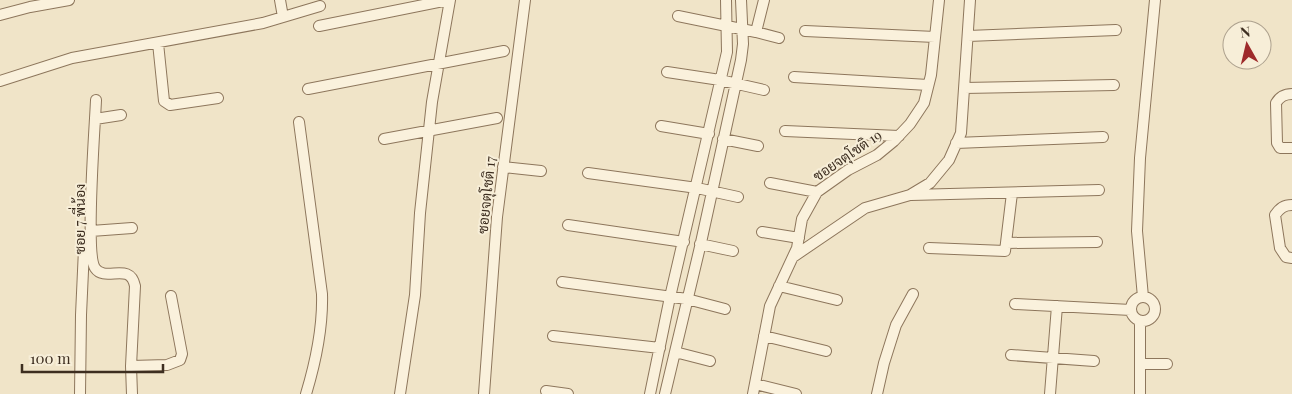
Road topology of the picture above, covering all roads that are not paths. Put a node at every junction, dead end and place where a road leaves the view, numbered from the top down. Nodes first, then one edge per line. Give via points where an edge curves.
1 (68, 0) edge
2 (280, 0) edge
3 (449, 0) edge
4 (525, 0) edge
5 (726, 0) edge
6 (741, 0) edge
7 (764, 0) edge
8 (939, 0) edge
9 (970, 0) edge
10 (1155, 0) edge
11 (320, 6) dead end
12 (0, 15) edge
13 (678, 16) dead end
14 (283, 17) junction
15 (319, 26) dead end
16 (726, 26) junction
17 (742, 29) junction
18 (1116, 30) dead end
19 (805, 31) dead end
20 (756, 32) junction
21 (968, 36) junction
22 (935, 37) junction
23 (779, 38) dead end
24 (158, 43) junction
25 (504, 51) dead end
26 (438, 63) junction
27 (667, 72) dead end
28 (794, 77) dead end
29 (720, 80) junction
30 (0, 82) edge
31 (735, 83) junction
32 (928, 85) junction
33 (1114, 85) dead end
34 (964, 88) junction
35 (308, 89) dead end
36 (764, 90) dead end
37 (1292, 94) edge
38 (218, 98) dead end
39 (96, 100) dead end
40 (120, 114) dead end
41 (497, 118) dead end
42 (95, 119) junction
43 (299, 122) dead end
44 (661, 126) dead end
45 (430, 130) junction
46 (785, 131) dead end
47 (709, 134) junction
48 (899, 136) junction
49 (1103, 137) dead end
50 (384, 139) dead end
51 (724, 139) junction
52 (956, 143) junction
53 (758, 146) dead end
54 (1292, 148) edge
55 (503, 167) junction
56 (541, 171) dead end
57 (588, 172) dead end
58 (770, 184) dead end
59 (696, 188) junction
60 (1099, 190) dead end
61 (712, 191) junction
62 (817, 192) junction
63 (1012, 192) junction
64 (910, 195) junction
65 (738, 196) dead end
66 (1292, 205) edge
67 (568, 225) dead end
68 (132, 228) dead end
69 (90, 231) junction
70 (762, 232) dead end
71 (799, 238) junction
72 (684, 242) junction
73 (1097, 242) dead end
74 (1006, 243) junction
75 (700, 244) junction
76 (928, 248) dead end
77 (84, 249) dead end
78 (733, 251) dead end
79 (792, 258) junction
80 (1292, 258) edge
81 (562, 282) dead end
82 (779, 286) junction
83 (913, 294) dead end
84 (171, 296) dead end
85 (670, 297) junction
86 (1143, 297) junction
87 (687, 299) junction
88 (837, 300) dead end
89 (1015, 304) dead end
90 (1057, 306) junction
91 (725, 309) dead end
92 (1130, 310) junction
93 (1140, 321) junction
94 (553, 336) dead end
95 (764, 336) junction
96 (660, 348) junction
97 (826, 351) dead end
98 (674, 352) junction
99 (1011, 355) dead end
100 (1053, 358) junction
101 (710, 361) dead end
102 (1094, 361) dead end
103 (1140, 364) junction
104 (1167, 364) dead end
105 (132, 366) junction
106 (754, 389) edge
107 (546, 391) dead end
108 (80, 394) edge
109 (132, 394) edge
110 (306, 394) edge
111 (400, 394) edge
112 (484, 394) edge
113 (568, 394) edge
114 (650, 394) edge
115 (665, 394) edge
116 (796, 394) edge
117 (877, 394) edge
118 (1050, 394) edge
119 (1140, 394) edge

1 - 12 street
2 - 14 street
3 - 15 street
3 - 26 street
4 - 55 street, ซอยจตุโชติ 17
5 - 16 street
6 - 17 street
7 - 20 street
8 - 22 street, ซอยจตุโชติ 19
9 - 21 street
10 - 86 street via 1140,158 1137,231
11 - 14 street
13 - 16 street
14 - 24 street
16 - 17 street
16 - 29 street via 727,52
17 - 20 street
17 - 31 street via 741,60
18 - 21 street
19 - 22 street
20 - 23 street
21 - 34 street
22 - 32 street, ซอยจตุโชติ 19
24 - 30 street via 72,58
24 - 38 street via 164,101 170,105
25 - 26 street
26 - 35 street
26 - 45 street
27 - 29 street
28 - 32 street
29 - 31 street
29 - 47 street
31 - 36 street
31 - 51 street
32 - 48 street, ซอยจตุโชติ 19 via 924,103
33 - 34 street
34 - 52 street via 960,133
37 - 54 street via 1286,94 1276,103 1277,143 1280,148
39 - 42 street, ซอย 7 พี่น้อง
40 - 42 street
41 - 45 street
42 - 69 street, ซอย 7 พี่น้อง
43 - 110 street via 323,303 317,356
44 - 47 street
45 - 50 street
45 - 111 street via 412,318
46 - 48 street
47 - 59 street
48 - 62 street, ซอยจตุโชติ 19 via 877,155
49 - 52 street
51 - 53 street
51 - 61 street
52 - 64 street via 949,160 930,184
55 - 56 street
55 - 112 street, ซอยจตุโชติ 17
57 - 59 street
58 - 62 street
59 - 61 street
59 - 72 street
60 - 63 street
61 - 65 street
61 - 75 street
62 - 71 street, ซอยจตุโชติ 19 via 802,219
63 - 64 street
63 - 74 street
64 - 79 street via 865,208
66 - 80 street via 1286,205 1275,215 1280,248 1286,257
67 - 72 street
68 - 69 street
69 - 105 street, ซอย 7 พี่น้อง via 95,269 101,273 129,274 134,278
70 - 71 street
71 - 79 street, ซอยจตุโชติ 19
72 - 85 street
73 - 74 street
74 - 76 street via 1005,252
75 - 78 street
75 - 87 street
77 - 108 street
79 - 82 street, ซอยจตุโชติ 19
81 - 85 street
82 - 88 street
82 - 95 street, ซอยจตุโชติ 19 via 770,306
83 - 117 street via 896,325
84 - 105 street via 182,354 180,360 167,365
85 - 87 street
85 - 96 street
86 - 92 street via 1135,299
86 - 93 street via 1150,299 1155,310 1148,320
87 - 91 street
87 - 98 street
89 - 90 street
90 - 92 street
90 - 100 street
92 - 93 street
93 - 103 street
94 - 96 street
95 - 97 street
95 - 106 street, ซอยจตุโชติ 19
96 - 114 street
98 - 101 street
98 - 115 street
99 - 100 street
100 - 102 street
100 - 118 street
103 - 104 street
103 - 119 street
105 - 109 street, ซอย 7 พี่น้อง
106 - 116 street
107 - 113 street

